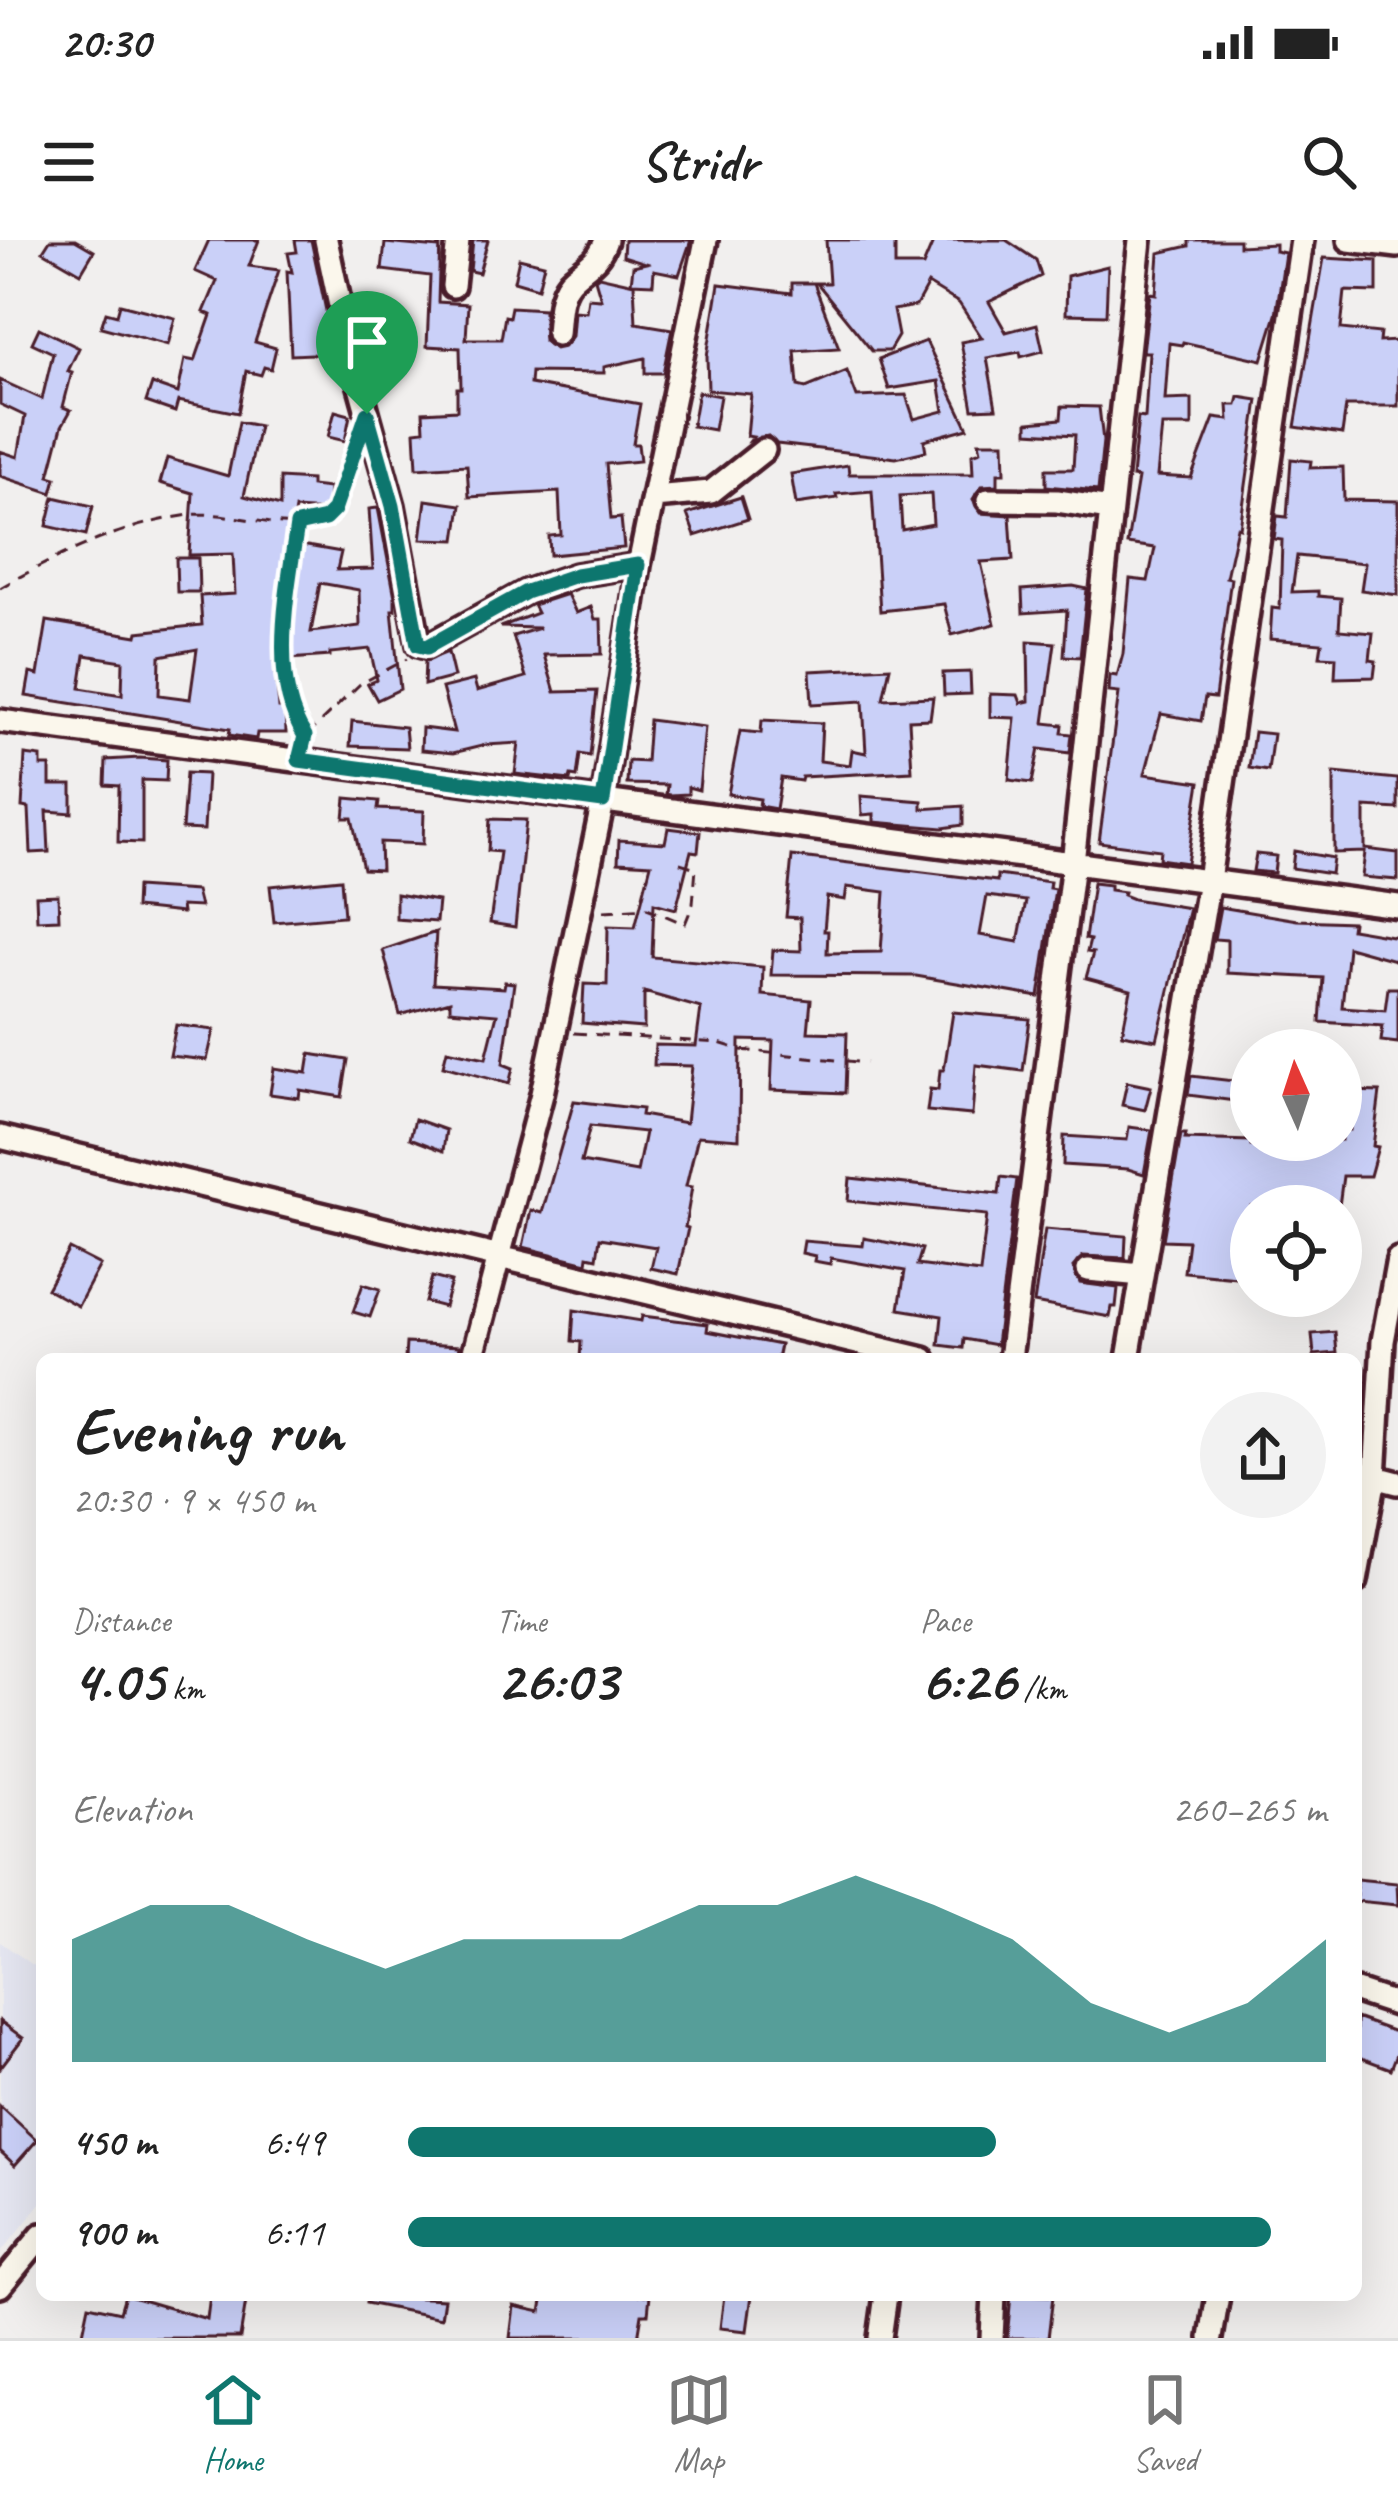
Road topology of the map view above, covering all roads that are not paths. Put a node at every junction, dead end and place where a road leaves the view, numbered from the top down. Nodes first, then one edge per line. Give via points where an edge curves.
1 (326, 240) edge
2 (458, 240) edge
3 (606, 240) edge
4 (706, 240) edge
5 (1139, 240) edge
6 (1302, 240) edge
7 (1349, 240) edge
8 (1398, 246) edge
9 (453, 286) dead end
10 (557, 334) dead end
11 (764, 450) dead end
12 (653, 497) junction
13 (988, 500) dead end
14 (1110, 509) junction
15 (638, 565) junction
16 (0, 721) edge
17 (603, 801) junction
18 (1073, 863) junction
19 (1209, 880) junction
20 (1398, 907) edge
21 (0, 1137) edge
22 (497, 1258) junction
23 (1398, 1259) edge
24 (1088, 1270) dead end
25 (1142, 1275) junction
26 (828, 1335) junction
27 (473, 1353) edge
28 (824, 1353) edge
29 (900, 1353) edge
30 (1011, 1353) edge
31 (1129, 1353) edge
32 (1365, 1474) edge
33 (1398, 1483) edge
34 (1362, 1510) edge
35 (1362, 1993) edge
36 (1398, 2005) edge
37 (36, 2242) edge
38 (0, 2286) edge
39 (885, 2301) edge
40 (994, 2301) edge
41 (1217, 2301) edge
42 (880, 2338) edge
43 (992, 2338) edge
44 (1211, 2338) edge

1 - 15 street via 393,506 418,645 526,592
2 - 9 street
3 - 10 street via 602,254 570,279
4 - 12 street
5 - 14 street
6 - 19 street
7 - 8 street
11 - 12 street via 711,492
12 - 15 street
13 - 14 street
14 - 18 street
15 - 17 street
16 - 17 street
17 - 18 street
17 - 22 street
18 - 19 street
18 - 30 street
19 - 20 street
19 - 25 street
21 - 22 street
22 - 26 street
22 - 27 street
23 - 32 street
24 - 25 street
25 - 31 street
26 - 28 street
26 - 29 street
32 - 33 street
32 - 34 street
35 - 36 street
37 - 38 street
39 - 42 street
40 - 43 street
41 - 44 street

